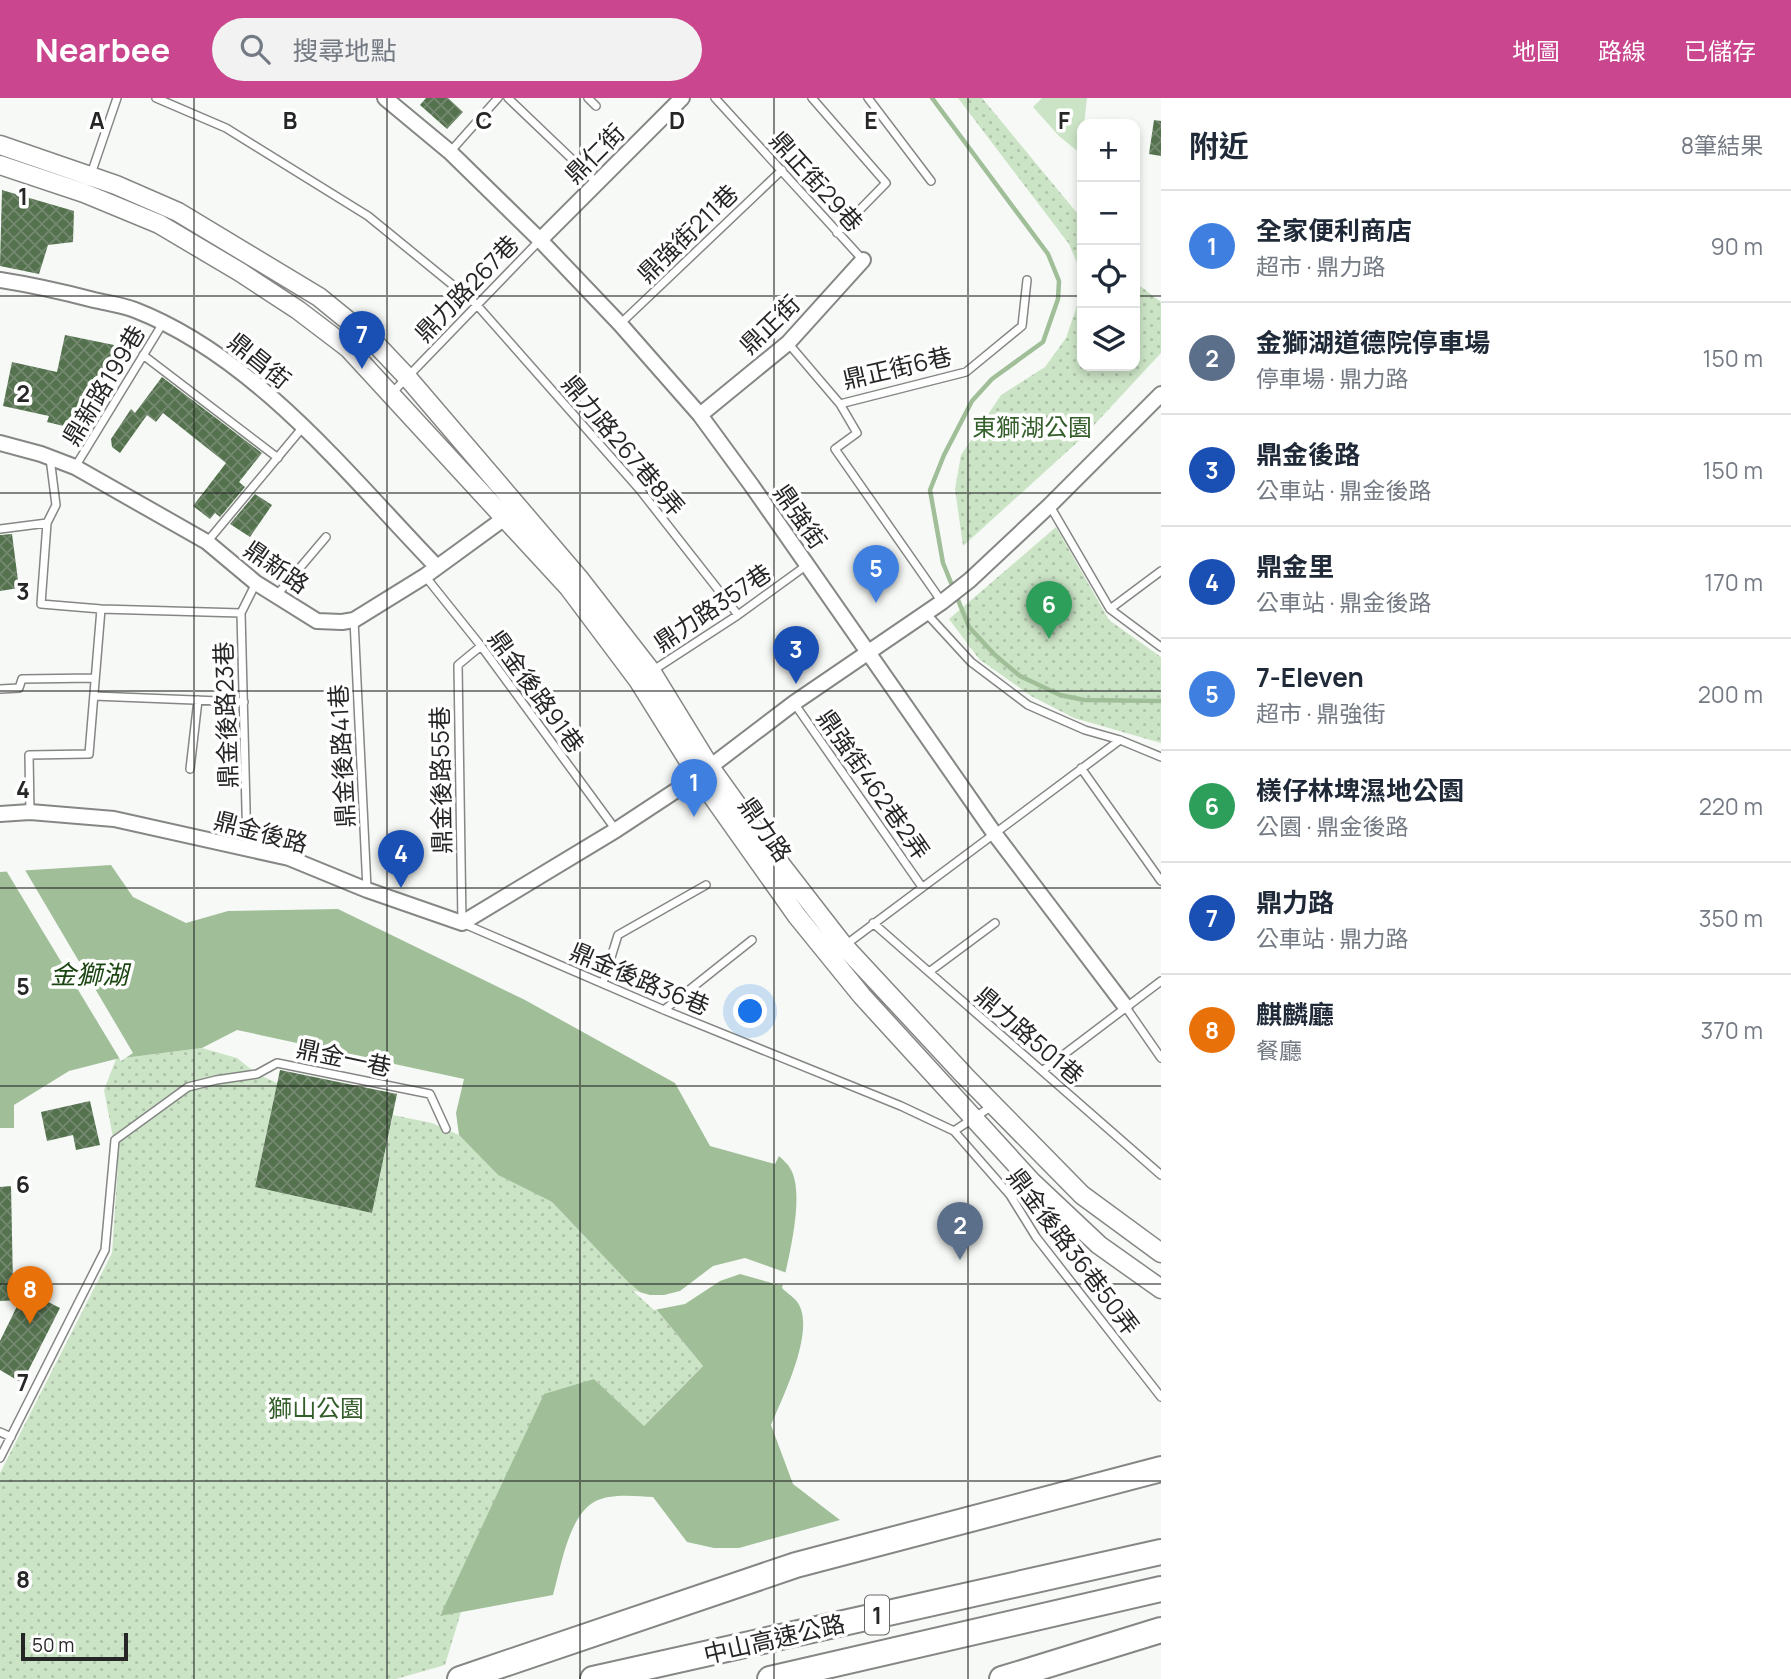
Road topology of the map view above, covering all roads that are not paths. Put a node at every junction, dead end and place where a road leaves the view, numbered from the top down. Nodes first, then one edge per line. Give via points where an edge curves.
1 (117, 98) edge
2 (156, 98) edge
3 (385, 98) edge
4 (498, 98) edge
5 (508, 98) edge
6 (588, 98) edge
7 (682, 98) edge
8 (715, 98) edge
9 (811, 98) edge
10 (867, 98) edge
11 (596, 106) dead end
12 (0, 145) edge
13 (450, 152) junction
14 (0, 165) edge
15 (782, 170) junction
16 (931, 181) dead end
17 (597, 183) junction
18 (87, 184) junction
19 (837, 233) junction
20 (540, 240) junction
21 (863, 260) joint
22 (0, 280) edge
23 (1027, 280) dead end
24 (476, 304) junction
25 (163, 323) junction
26 (620, 324) junction
27 (788, 342) junction
28 (144, 355) junction
29 (407, 377) junction
30 (391, 393) junction
31 (1161, 394) edge
32 (840, 404) junction
33 (699, 415) junction
34 (303, 427) junction
35 (0, 443) edge
36 (49, 457) junction
37 (278, 458) junction
38 (75, 467) junction
39 (1050, 505) junction
40 (513, 512) junction
41 (47, 523) junction
42 (0, 528) edge
43 (326, 537) dead end
44 (207, 542) junction
45 (807, 565) junction
46 (1161, 571) edge
47 (431, 572) junction
48 (256, 583) junction
49 (276, 597) junction
50 (942, 602) junction
51 (101, 609) junction
52 (1110, 609) junction
53 (241, 612) junction
54 (926, 613) junction
55 (738, 615) junction
56 (354, 620) junction
57 (481, 646) junction
58 (1161, 648) edge
59 (870, 653) junction
60 (644, 676) junction
61 (95, 678) junction
62 (0, 689) edge
63 (94, 696) junction
64 (198, 700) junction
65 (244, 702) junction
66 (794, 704) junction
67 (1120, 740) junction
68 (1161, 757) edge
69 (1081, 768) junction
70 (190, 769) dead end
71 (704, 772) junction
72 (30, 812) junction
73 (0, 814) edge
74 (616, 830) junction
75 (995, 833) junction
76 (247, 849) junction
77 (1161, 881) edge
78 (706, 885) dead end
79 (922, 887) junction
80 (367, 890) junction
81 (462, 923) junction
82 (873, 923) junction
83 (995, 923) dead end
84 (752, 940) dead end
85 (837, 952) junction
86 (929, 972) junction
87 (1161, 981) edge
88 (603, 983) junction
89 (1125, 1006) junction
90 (664, 1010) junction
91 (1161, 1058) edge
92 (1042, 1071) junction
93 (993, 1105) junction
94 (974, 1117) junction
95 (446, 1129) dead end
96 (954, 1131) junction
97 (1161, 1175) edge
98 (1161, 1253) edge
99 (1161, 1289) edge
100 (1161, 1397) edge
101 (0, 1432) edge
102 (10, 1437) junction
103 (0, 1458) edge
104 (1159, 1470) edge
105 (1161, 1552) edge
106 (1161, 1589) edge
107 (1161, 1630) edge
108 (460, 1679) edge
109 (593, 1679) edge
110 (770, 1679) edge
111 (1002, 1679) edge

1 - 18 lane
2 - 24 lane, 鼎力路267巷8弄 via 226,128 368,216
3 - 13 street, 鼎強街
4 - 13 lane
5 - 17 lane
6 - 11 lane
7 - 17 street, 鼎仁街
8 - 15 lane, 鼎正街29巷
9 - 19 lane via 886,183
10 - 16 lane
12 - 18 street, 鼎力路
13 - 20 street, 鼎強街
14 - 18 street, 鼎力路
15 - 19 lane, 鼎正街29巷
15 - 26 lane, 鼎強街211巷
17 - 20 street, 鼎仁街
18 - 29 street, 鼎力路 via 178,212 268,264 351,323
18 - 30 street, 鼎力路 via 287,302 348,348
19 - 21 lane, 鼎正街29巷
20 - 24 lane, 鼎力路267巷
20 - 26 street, 鼎強街
21 - 27 street, 鼎正街
22 - 25 street, 鼎昌街 via 132,309
23 - 32 lane, 鼎正街6巷 via 1022,326 966,372
24 - 29 lane, 鼎力路267巷
24 - 55 lane, 鼎力路267巷8弄 via 640,491
25 - 28 lane, 鼎新路199巷
25 - 34 street, 鼎昌街 via 214,351
26 - 33 street, 鼎強街
27 - 32 lane, 鼎正街6巷
27 - 33 street, 鼎正街
28 - 37 lane
28 - 38 lane, 鼎新路199巷
29 - 30 lane, 鼎力路267巷
29 - 40 street, 鼎力路
30 - 40 street, 鼎力路
31 - 39 street
32 - 50 lane via 857,433 835,449
33 - 45 street, 鼎強街
34 - 37 lane
34 - 47 street, 鼎昌街
35 - 36 street, 鼎新路
36 - 38 street, 鼎新路
36 - 41 lane via 56,505
37 - 44 lane
38 - 44 street, 鼎新路
39 - 50 street
39 - 52 lane
40 - 47 street, 鼎新路
40 - 60 street, 鼎力路 via 569,588
41 - 42 lane
41 - 51 lane via 41,604
43 - 49 lane
44 - 48 street, 鼎新路
45 - 55 lane, 鼎力路357巷
45 - 59 street, 鼎強街
46 - 52 lane
47 - 56 street, 鼎新路
47 - 57 lane, 鼎金後路91巷
48 - 49 street, 鼎新路
48 - 53 lane, 鼎金後路23巷
49 - 56 street, 鼎新路 via 317,621
50 - 54 street
51 - 53 lane
51 - 61 lane
52 - 58 lane
53 - 65 lane, 鼎金後路23巷
54 - 59 street
54 - 67 lane via 971,662 1028,705
55 - 60 lane, 鼎力路357巷
56 - 80 lane, 鼎金後路41巷
57 - 74 lane, 鼎金後路91巷
57 - 81 lane, 鼎金後路55巷 via 458,665
59 - 66 street
59 - 75 street, 鼎強街
60 - 71 street, 鼎力路
61 - 62 lane via 22,679 19,688
61 - 63 lane
63 - 64 lane
63 - 72 lane via 89,754 29,755
64 - 65 lane
64 - 70 lane
65 - 76 lane, 鼎金後路23巷
66 - 71 street
66 - 79 lane, 鼎強街462巷2弄
67 - 68 lane
67 - 69 lane
69 - 75 lane
69 - 77 lane
71 - 74 street
71 - 85 street, 鼎力路 via 797,916
72 - 73 street, 鼎金後路
72 - 76 street, 鼎金後路 via 114,818
74 - 81 street
75 - 79 lane
75 - 89 street, 鼎強街
76 - 80 street, 鼎金後路 via 289,858
78 - 88 lane via 618,935
79 - 82 lane
80 - 81 street, 鼎金後路
81 - 88 lane, 鼎金後路36巷
82 - 85 lane
82 - 86 lane, 鼎力路501巷
83 - 86 lane
84 - 90 lane
85 - 93 street, 鼎力路
85 - 94 street, 鼎力路 via 862,996
86 - 92 lane, 鼎力路501巷
87 - 89 lane
88 - 90 lane, 鼎金後路36巷
89 - 91 lane
89 - 92 lane
90 - 96 lane, 鼎金後路36巷
92 - 97 lane, 鼎力路501巷
93 - 94 lane
93 - 98 street, 鼎力路 via 1082,1195
94 - 96 lane
94 - 99 street, 鼎力路 via 1032,1182 1099,1245
95 - 102 lane, 鼎金一巷 via 430,1094 277,1063 257,1073 188,1087 158,1108 115,1139 105,1250
96 - 100 lane, 鼎金後路36巷50弄 via 1010,1195 1036,1237
101 - 102 lane
102 - 103 lane, 鼎金一巷
104 - 108 highway via 796,1565
105 - 109 highway, 中山高速公路 / 1
106 - 110 highway, 中山高速公路 / 1
107 - 111 highway

